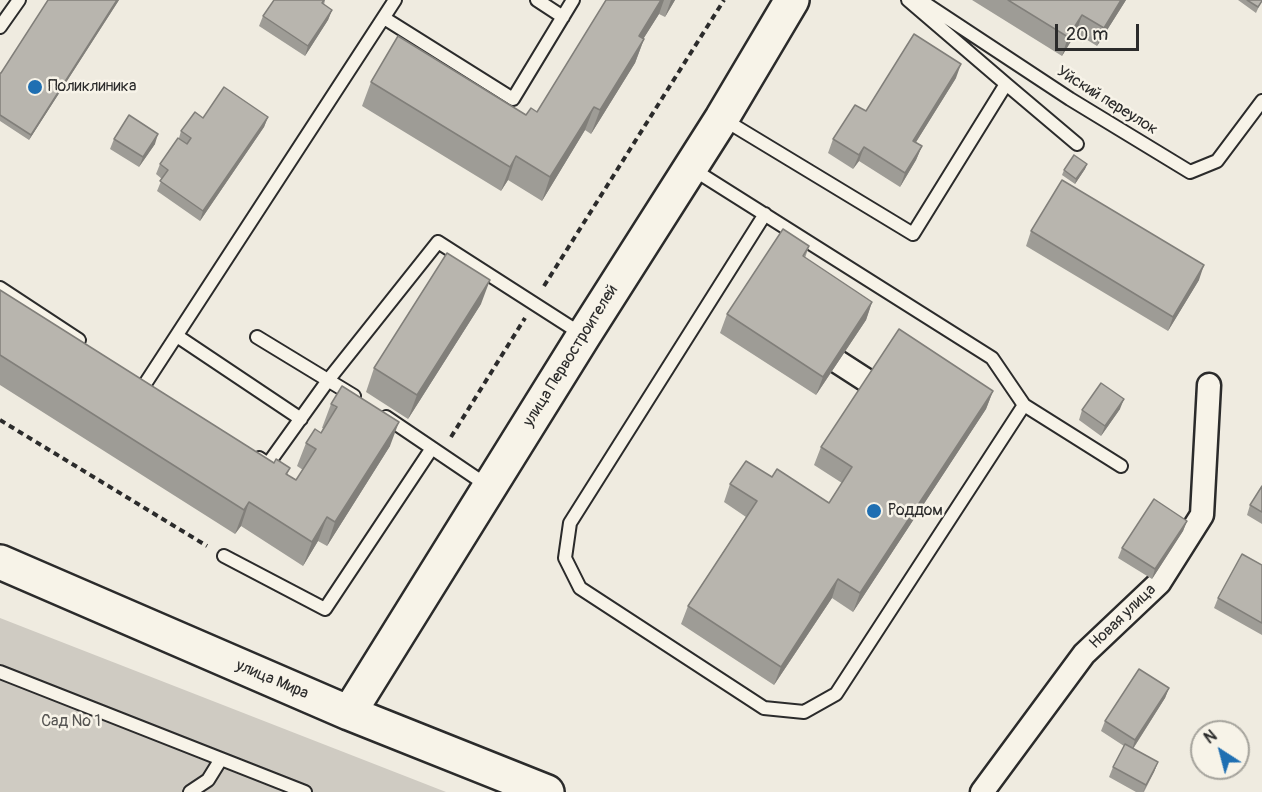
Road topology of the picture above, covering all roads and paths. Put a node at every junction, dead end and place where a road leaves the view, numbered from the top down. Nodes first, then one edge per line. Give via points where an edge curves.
1 (19, 0) edge
2 (395, 0) edge
3 (537, 0) edge
4 (573, 0) edge
5 (724, 0) edge
6 (792, 0) edge
7 (908, 0) edge
8 (920, 0) edge
9 (563, 17) junction
10 (384, 18) junction
11 (0, 27) edge
12 (1006, 84) junction
13 (1262, 101) edge
14 (722, 118) junction
15 (1077, 144) dead end
16 (690, 167) junction
17 (765, 214) junction
18 (0, 288) edge
19 (534, 303) junction
20 (584, 335) junction
21 (177, 336) junction
22 (257, 337) dead end
23 (87, 346) edge
24 (838, 362) edge
25 (329, 379) junction
26 (869, 382) edge
27 (145, 384) edge
28 (1209, 385) dead end
29 (1024, 405) junction
30 (301, 418) junction
31 (0, 420) edge
32 (436, 451) junction
33 (249, 452) edge
34 (1121, 466) dead end
35 (489, 487) junction
36 (224, 556) joint
37 (0, 562) edge
38 (0, 672) edge
39 (350, 713) junction
40 (221, 759) junction
41 (190, 792) edge
42 (305, 792) edge
43 (547, 792) edge
44 (982, 792) edge

1 - 11 lane
2 - 10 lane
3 - 9 lane
4 - 9 lane
5 - 19 path
6 - 14 main road, улица Первостроителей
7 - 12 lane
8 - 13 lane, Уйский переулок via 1190,172 1217,161
9 - 10 lane via 513,99
10 - 21 lane
12 - 14 lane via 913,234
12 - 15 lane
14 - 16 main road, улица Первостроителей
16 - 17 lane
16 - 20 main road, улица Первостроителей
17 - 29 lane via 992,358
17 - 29 lane via 570,523 565,558 580,588 764,708 804,712 836,694
18 - 23 lane
19 - 20 lane
19 - 25 lane via 438,242
19 - 32 path
20 - 35 main road, улица Первостроителей
21 - 27 lane
21 - 30 lane
22 - 25 lane
24 - 26 street
25 - 30 lane
25 - 32 lane
28 - 44 street, Новая улица via 1202,515 1159,582 1084,654
29 - 34 lane
30 - 33 lane via 268,464
31 - 36 path
32 - 35 lane
32 - 36 lane via 326,609
35 - 39 main road, улица Первостроителей
37 - 39 main road, улица Мира
38 - 40 lane
39 - 43 main road, улица Мира
40 - 41 lane via 208,780
40 - 42 lane

